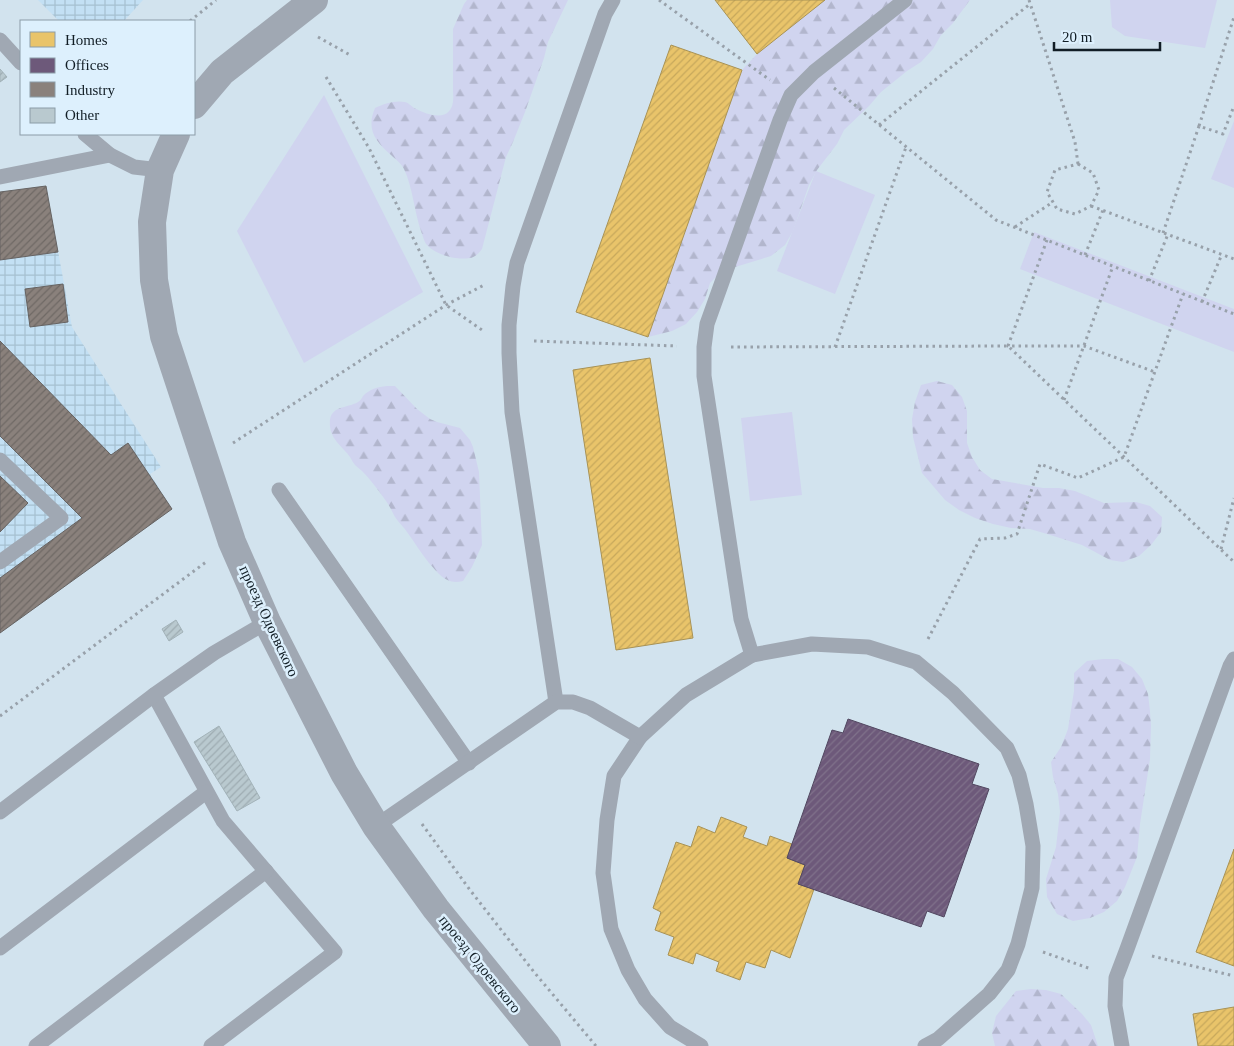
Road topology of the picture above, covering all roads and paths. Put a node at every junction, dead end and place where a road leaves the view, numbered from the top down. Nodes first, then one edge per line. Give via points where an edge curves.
1 (216, 0) edge
2 (314, 0) edge
3 (613, 0) edge
4 (659, 0) edge
5 (904, 0) edge
6 (1030, 2) edge
7 (1234, 18) edge
8 (191, 20) edge
9 (0, 40) edge
10 (20, 62) edge
11 (814, 72) junction
12 (326, 77) dead end
13 (791, 95) junction
14 (195, 104) edge
15 (1234, 106) edge
16 (879, 125) junction
17 (1199, 126) junction
18 (86, 135) edge
19 (176, 135) edge
20 (906, 147) junction
21 (110, 155) junction
22 (1078, 164) junction
23 (160, 170) junction
24 (0, 177) edge
25 (1053, 202) junction
26 (1091, 206) junction
27 (1103, 210) junction
28 (1014, 227) junction
29 (1163, 233) junction
30 (1168, 234) junction
31 (1047, 240) junction
32 (1222, 254) junction
33 (1085, 255) junction
34 (1234, 259) edge
35 (1113, 266) junction
36 (1149, 281) junction
37 (513, 286) junction
38 (1183, 294) junction
39 (1202, 302) junction
40 (446, 305) junction
41 (1234, 314) edge
42 (508, 340) junction
43 (1008, 346) junction
44 (1084, 346) junction
45 (704, 347) junction
46 (834, 347) junction
47 (1155, 372) junction
48 (1064, 400) junction
49 (1124, 457) junction
50 (0, 460) edge
51 (206, 461) junction
52 (279, 490) dead end
53 (1234, 498) edge
54 (232, 542) junction
55 (1221, 550) junction
56 (0, 562) edge
57 (1234, 562) edge
58 (268, 622) junction
59 (752, 656) junction
60 (1234, 659) edge
61 (916, 662) junction
62 (154, 695) junction
63 (556, 702) junction
64 (0, 716) edge
65 (640, 737) junction
66 (469, 762) junction
67 (206, 792) junction
68 (408, 804) junction
69 (0, 812) edge
70 (376, 826) junction
71 (266, 871) junction
72 (1018, 944) junction
73 (0, 948) edge
74 (1128, 949) junction
75 (1234, 976) edge
76 (1116, 978) junction
77 (36, 1046) edge
78 (211, 1046) edge
79 (547, 1046) edge
80 (596, 1046) edge
81 (701, 1046) edge
82 (925, 1046) edge
83 (1122, 1046) edge

1 - 8 path
2 - 14 street via 222,72
3 - 37 lane via 605,14 517,263
4 - 13 path
5 - 11 lane
6 - 16 path
6 - 22 path via 1075,142
7 - 17 path
9 - 10 lane
11 - 13 lane
11 - 16 path
12 - 40 path via 369,148
13 - 45 lane via 707,324
15 - 17 path via 1223,134
16 - 20 path
17 - 29 path
18 - 21 lane
19 - 23 street, проезд Одоевского
20 - 28 path via 996,220
20 - 46 path
21 - 23 lane via 134,167
21 - 24 lane
22 - 25 path via 1055,170 1047,192
22 - 26 path via 1093,172 1098,190
23 - 51 street, проезд Одоевского via 152,222 154,280 164,336
25 - 26 path via 1057,209 1075,214
25 - 28 path
26 - 27 path
27 - 29 path
27 - 33 path
28 - 31 path
29 - 30 path
30 - 32 path
30 - 36 path
31 - 33 path
31 - 43 path
32 - 34 path
32 - 39 path
33 - 35 path
35 - 36 path
35 - 44 path
36 - 38 path
37 - 40 path via 484,285
37 - 42 lane
38 - 39 path
38 - 47 path
39 - 41 path
40 - 42 path via 480,329
40 - 51 path
42 - 45 path
42 - 63 lane via 512,412
43 - 44 path
43 - 46 path
43 - 48 path
44 - 47 path
44 - 48 path
45 - 46 path
45 - 59 lane via 704,376 741,619
47 - 49 path
48 - 49 path
49 - 55 path
49 - 61 path via 1078,478 1040,464 1017,534 980,539
50 - 56 lane via 61,518
51 - 54 street, проезд Одоевского
52 - 66 lane
53 - 55 path
54 - 58 street, проезд Одоевского
54 - 64 path
55 - 57 path
58 - 62 lane via 214,652
58 - 70 street, проезд Одоевского via 344,773
59 - 61 lane via 812,644 868,647
59 - 65 lane via 686,695
60 - 74 lane
61 - 72 lane via 953,693 1007,748 1019,775 1033,846 1032,888
62 - 67 lane
62 - 69 lane
63 - 65 lane via 573,702 590,708
63 - 66 lane
65 - 81 lane via 614,776 606,820 602,873 611,929 628,970 645,999 670,1027
66 - 68 lane
67 - 71 lane via 223,821
67 - 73 lane
68 - 70 lane
68 - 80 path via 522,958
70 - 79 street, проезд Одоевского via 436,910
71 - 77 lane
71 - 78 lane via 335,952
72 - 76 path
72 - 82 lane via 1008,970 989,994 938,1039
74 - 75 path
74 - 76 lane
76 - 83 lane via 1115,1006

